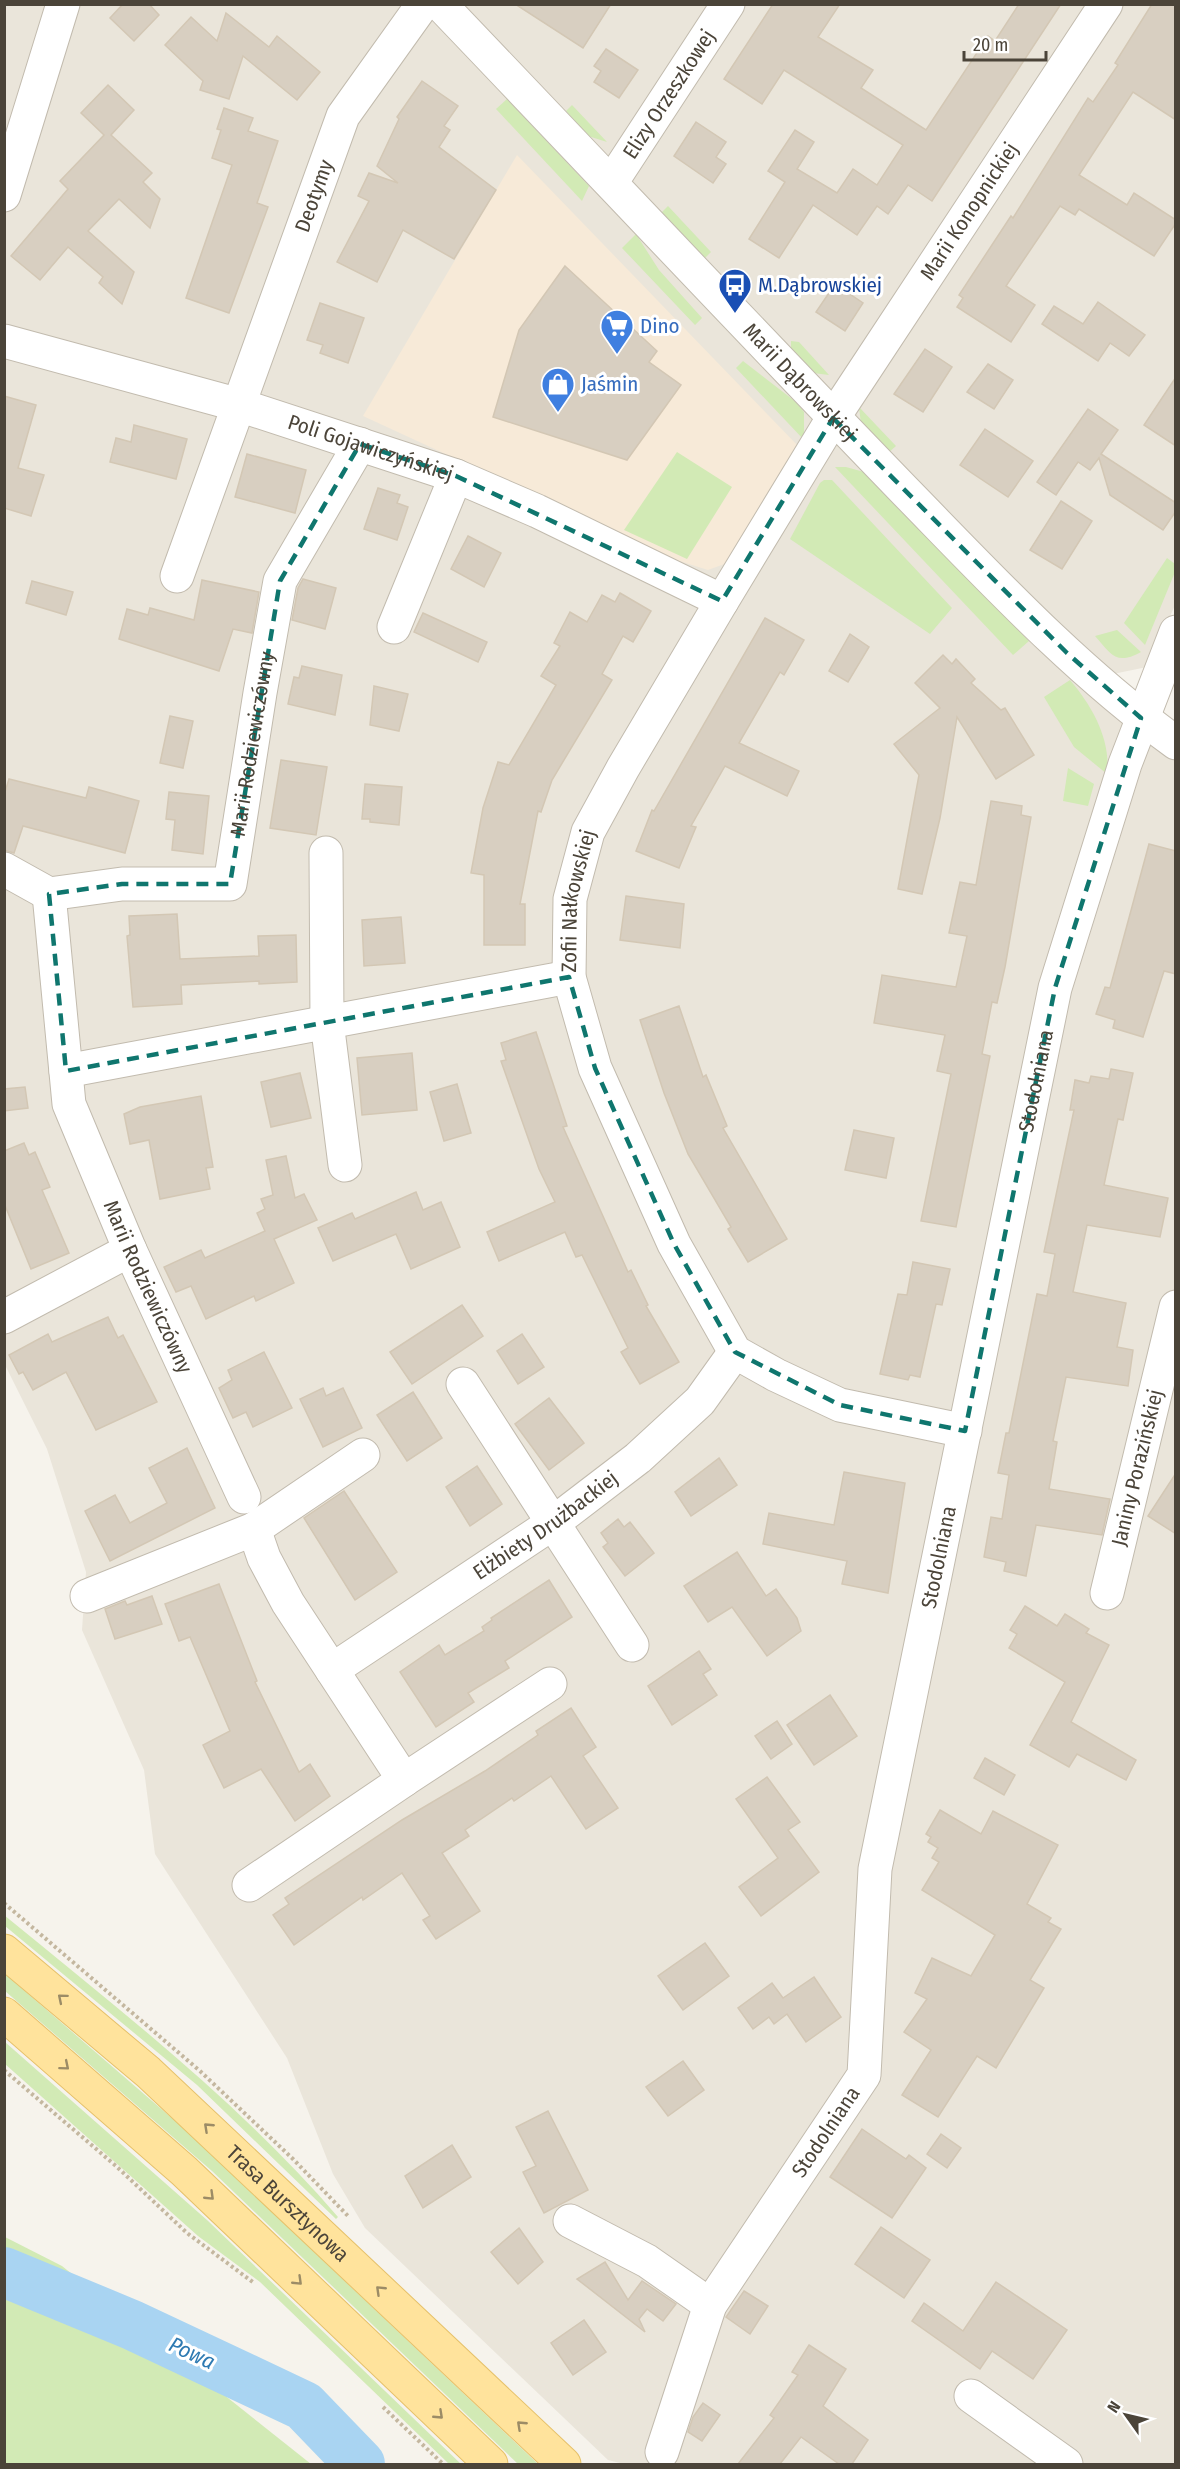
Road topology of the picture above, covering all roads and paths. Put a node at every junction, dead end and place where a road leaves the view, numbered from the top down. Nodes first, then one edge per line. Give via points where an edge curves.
1 (63, 4) edge
2 (423, 4) edge
3 (440, 4) edge
4 (728, 4) edge
5 (1106, 4) edge
6 (611, 183) junction
7 (4, 195) edge
8 (4, 341) edge
9 (239, 405) junction
10 (833, 418) junction
11 (360, 444) junction
12 (456, 476) junction
13 (177, 576) dead end
14 (722, 601) junction
15 (394, 627) dead end
16 (1176, 632) edge
17 (1141, 718) junction
18 (1176, 743) edge
19 (326, 853) dead end
20 (4, 869) edge
21 (49, 894) junction
22 (569, 977) junction
23 (327, 1022) junction
24 (66, 1071) junction
25 (345, 1165) dead end
26 (130, 1250) junction
27 (1176, 1307) edge
28 (4, 1317) edge
29 (735, 1352) junction
30 (463, 1384) dead end
31 (1166, 1389) edge
32 (965, 1431) junction
33 (363, 1455) dead end
34 (244, 1497) dead end
35 (553, 1523) junction
36 (254, 1529) junction
37 (1107, 1593) dead end
38 (87, 1596) dead end
39 (632, 1645) dead end
40 (332, 1670) junction
41 (550, 1684) dead end
42 (404, 1780) junction
43 (249, 1885) dead end
44 (4, 1951) edge
45 (4, 2014) edge
46 (4, 2070) edge
47 (570, 2221) dead end
48 (257, 2284) dead end
49 (710, 2305) junction
50 (971, 2396) dead end
51 (382, 2405) dead end
52 (663, 2452) dead end
53 (443, 2464) edge
54 (491, 2464) edge
55 (564, 2464) edge
56 (1066, 2464) edge

1 - 7 street
2 - 9 street, Deotymy via 343,116
3 - 6 street, Marii Dąbrowskiej
4 - 6 street, Elizy Orzeszkowej
5 - 10 street, Marii Konopnickiej
6 - 10 street, Marii Dąbrowskiej
8 - 9 street, Poli Gojawiczyńskiej
9 - 11 street, Poli Gojawiczyńskiej
9 - 13 street, Deotymy
10 - 14 street, Zofii Nałkowskiej
10 - 17 street, Marii Dąbrowskiej via 1067,653
11 - 12 street, Poli Gojawiczyńskiej
11 - 21 street, Marii Rodziewiczówny via 280,581 230,885 122,884
12 - 14 street, Poli Gojawiczyńskiej
12 - 15 street
14 - 22 street, Zofii Nałkowskiej via 588,832 570,899
16 - 17 street, Stodolniana
17 - 18 street, Marii Dąbrowskiej
17 - 32 street, Stodolniana via 1054,988
19 - 23 street
20 - 21 street
21 - 24 street, Marii Rodziewiczówny
22 - 23 street
22 - 29 street, Zofii Nałkowskiej via 595,1068 674,1244
23 - 24 street
23 - 25 street
24 - 26 street, Marii Rodziewiczówny via 69,1104
26 - 28 street
26 - 34 street, Marii Rodziewiczówny
27 - 31 street, Janiny Porazińskiej
29 - 32 street via 840,1405
29 - 35 street, Elżbiety Drużbackiej via 700,1401 646,1451
30 - 35 street
31 - 37 street, Janiny Porazińskiej
32 - 49 street, Stodolniana via 874,1869 864,2075
33 - 36 street
35 - 39 street
35 - 40 street, Elżbiety Drużbackiej
36 - 38 street
36 - 40 street via 264,1558 288,1603
40 - 42 street
41 - 42 street
42 - 43 street
55 -> 44 main road, Trasa Bursztynowa via 148,2072
45 -> 54 main road via 184,2171
46 - 48 path via 187,2233
47 - 49 street via 646,2261
49 - 52 street, Stodolniana
50 - 56 street
51 - 53 path

